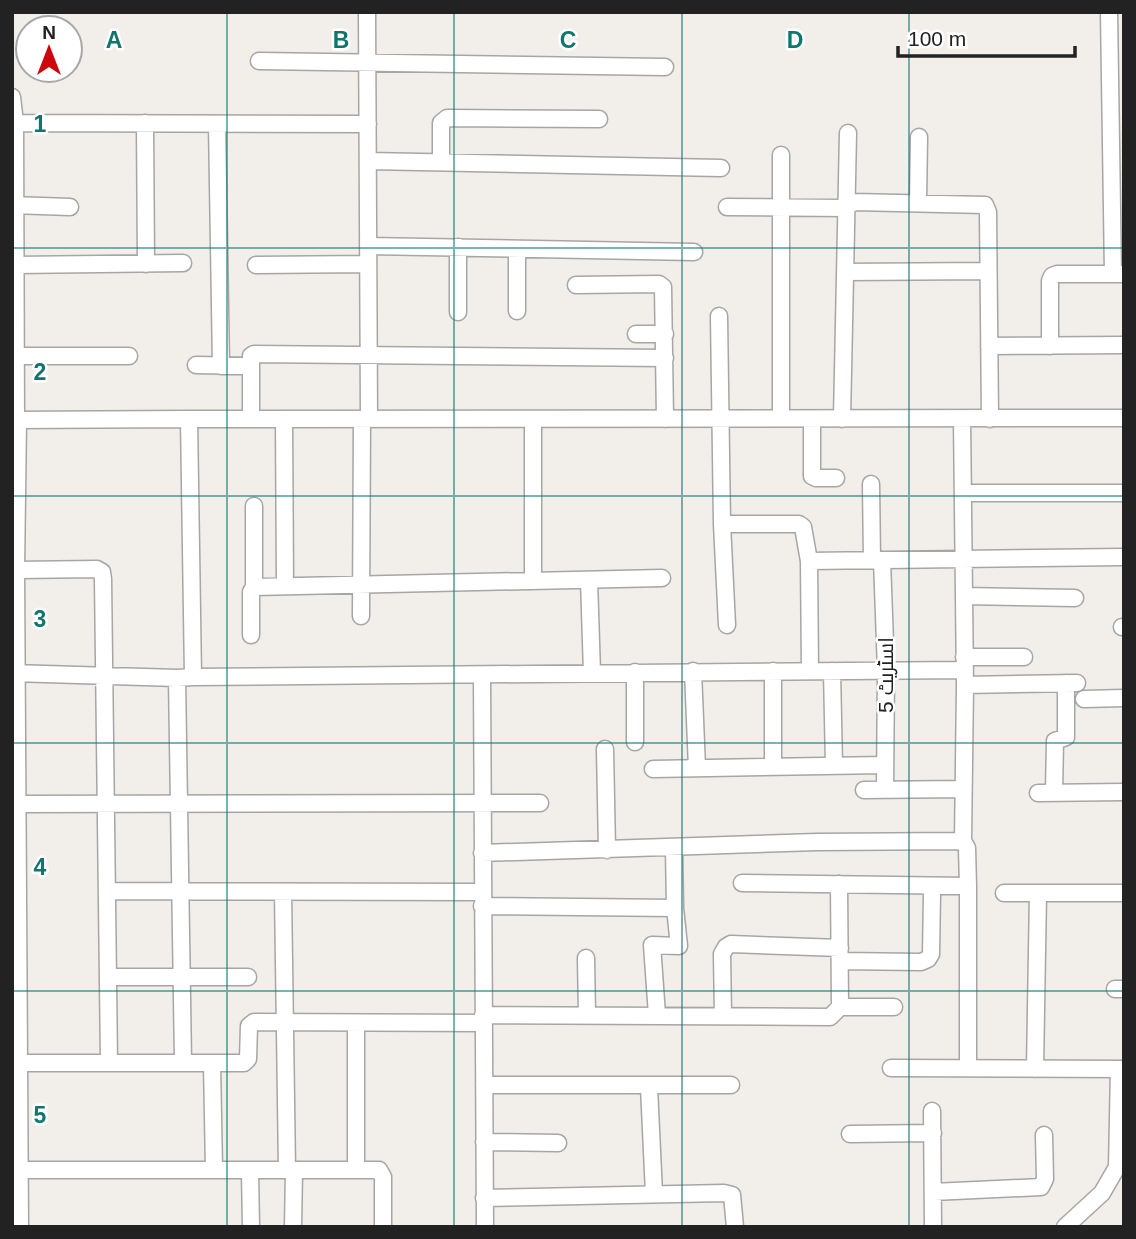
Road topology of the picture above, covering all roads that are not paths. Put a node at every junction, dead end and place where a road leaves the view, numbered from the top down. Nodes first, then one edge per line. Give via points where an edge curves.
1 (367, 12) edge
2 (1109, 12) edge
3 (259, 61) dead end
4 (368, 61) junction
5 (665, 66) dead end
6 (12, 97) edge
7 (599, 120) dead end
8 (15, 123) junction
9 (145, 123) junction
10 (217, 124) junction
11 (368, 124) junction
12 (1117, 131) edge
13 (848, 133) dead end
14 (919, 137) dead end
15 (782, 155) dead end
16 (368, 161) junction
17 (441, 162) junction
18 (721, 168) dead end
19 (918, 202) junction
20 (13, 205) edge
21 (69, 207) dead end
22 (727, 207) dead end
23 (781, 207) junction
24 (845, 208) junction
25 (368, 246) junction
26 (458, 247) junction
27 (517, 249) junction
28 (694, 252) dead end
29 (183, 263) dead end
30 (146, 264) junction
31 (368, 264) junction
32 (15, 265) junction
33 (256, 265) dead end
34 (988, 271) junction
35 (845, 272) junction
36 (1118, 274) edge
37 (576, 285) dead end
38 (517, 311) dead end
39 (458, 312) dead end
40 (719, 316) dead end
41 (636, 334) dead end
42 (665, 334) junction
43 (1050, 345) junction
44 (1124, 345) edge
45 (989, 346) junction
46 (369, 354) junction
47 (15, 356) junction
48 (129, 356) dead end
49 (665, 358) junction
50 (196, 365) dead end
51 (221, 366) junction
52 (250, 366) junction
53 (781, 418) junction
54 (1124, 418) edge
55 (189, 419) junction
56 (251, 419) junction
57 (284, 419) junction
58 (365, 419) junction
59 (533, 419) junction
60 (665, 419) junction
61 (720, 419) junction
62 (812, 419) junction
63 (842, 419) junction
64 (962, 419) junction
65 (990, 419) junction
66 (15, 420) edge
67 (836, 478) dead end
68 (872, 484) dead end
69 (963, 493) junction
70 (1124, 493) edge
71 (254, 506) dead end
72 (722, 524) junction
73 (1124, 557) edge
74 (963, 558) junction
75 (877, 560) junction
76 (809, 561) junction
77 (16, 570) junction
78 (662, 578) dead end
79 (533, 580) junction
80 (589, 580) junction
81 (362, 585) junction
82 (285, 586) junction
83 (254, 587) junction
84 (964, 596) junction
85 (1075, 598) dead end
86 (361, 617) dead end
87 (727, 625) dead end
88 (251, 635) dead end
89 (1024, 657) dead end
90 (693, 671) junction
91 (773, 671) junction
92 (810, 671) junction
93 (832, 671) junction
94 (886, 671) junction
95 (964, 671) junction
96 (635, 672) junction
97 (15, 673) edge
98 (592, 673) junction
99 (482, 674) junction
100 (104, 677) junction
101 (185, 677) junction
102 (1076, 688) junction
103 (1124, 698) edge
104 (635, 742) dead end
105 (605, 750) dead end
106 (884, 765) junction
107 (834, 766) junction
108 (773, 767) junction
109 (697, 768) junction
110 (653, 769) dead end
111 (15, 771) edge
112 (963, 789) junction
113 (864, 790) dead end
114 (885, 790) junction
115 (1124, 792) edge
116 (180, 803) junction
117 (540, 803) dead end
118 (17, 804) junction
119 (106, 804) junction
120 (482, 804) junction
121 (963, 841) junction
122 (674, 848) junction
123 (607, 850) junction
124 (482, 853) junction
125 (15, 864) edge
126 (742, 883) dead end
127 (839, 884) junction
128 (930, 886) junction
129 (968, 886) junction
130 (107, 891) junction
131 (181, 892) junction
132 (283, 892) junction
133 (1004, 892) dead end
134 (1038, 893) junction
135 (1124, 893) edge
136 (482, 899) junction
137 (675, 908) junction
138 (839, 954) junction
139 (586, 958) dead end
140 (15, 964) edge
141 (108, 977) junction
142 (183, 977) junction
143 (248, 977) dead end
144 (840, 1007) junction
145 (894, 1007) dead end
146 (587, 1015) junction
147 (657, 1016) junction
148 (723, 1016) junction
149 (483, 1019) junction
150 (285, 1023) junction
151 (356, 1023) junction
152 (109, 1062) junction
153 (183, 1062) junction
154 (15, 1063) edge
155 (212, 1063) junction
156 (891, 1068) dead end
157 (968, 1068) junction
158 (1035, 1069) junction
159 (1121, 1069) edge
160 (484, 1085) junction
161 (731, 1085) dead end
162 (649, 1087) junction
163 (932, 1111) dead end
164 (933, 1133) junction
165 (850, 1134) dead end
166 (1044, 1135) dead end
167 (484, 1142) junction
168 (558, 1143) dead end
169 (17, 1165) edge
170 (214, 1170) junction
171 (291, 1170) junction
172 (356, 1170) junction
173 (250, 1171) junction
174 (933, 1192) junction
175 (654, 1194) junction
176 (484, 1198) junction
177 (20, 1227) edge
178 (251, 1227) edge
179 (293, 1227) edge
180 (383, 1227) edge
181 (485, 1227) edge
182 (735, 1227) edge
183 (933, 1227) edge
184 (1065, 1227) edge

1 - 4 street
2 - 12 street
3 - 4 street
4 - 5 street
4 - 11 street
6 - 8 street
7 - 17 street via 447,118 441,123
8 - 9 street
8 - 20 street
9 - 10 street
9 - 30 street
10 - 11 street
10 - 51 street
11 - 16 street
12 - 36 street
13 - 24 street
14 - 19 street
15 - 23 street
16 - 17 street
16 - 25 street
17 - 18 street
19 - 24 street via 854,202
19 - 34 street via 985,205
20 - 21 street
20 - 32 street
22 - 23 street
23 - 24 street
23 - 53 street
24 - 35 street
25 - 26 street
25 - 31 street
26 - 27 street
26 - 39 street
27 - 28 street
27 - 38 street
29 - 30 street
30 - 32 street
31 - 33 street
31 - 46 street
32 - 47 street
34 - 35 street
34 - 45 street
35 - 63 street
36 - 43 street via 1052,276
37 - 42 street via 659,284 665,292
40 - 61 street
41 - 42 street
42 - 49 street
43 - 44 street
43 - 45 street
45 - 65 street
46 - 49 street
46 - 52 street via 254,354
46 - 58 street
47 - 48 street
47 - 66 street
49 - 60 street
50 - 51 street
51 - 52 street
52 - 56 street
53 - 61 street
53 - 62 street
54 - 65 street
55 - 56 street
55 - 66 street
55 - 101 street
56 - 57 street
57 - 58 street
57 - 82 street
58 - 59 street
58 - 81 street
59 - 60 street
59 - 79 street
60 - 61 street
61 - 72 street
62 - 63 street
62 - 67 street via 813,476
63 - 64 street
64 - 65 street
64 - 69 street
66 - 77 street
68 - 75 street, اسٹریٹ 5
69 - 70 street
69 - 74 street
71 - 83 street
72 - 76 street via 799,524 806,533
72 - 87 street
73 - 74 street
74 - 75 street
74 - 84 street
75 - 76 street
75 - 94 street, اسٹریٹ 5
76 - 92 street
77 - 97 street
77 - 100 street via 102,572
78 - 80 street
79 - 80 street
79 - 81 street
80 - 98 street
81 - 82 street
81 - 86 street
82 - 83 street
83 - 88 street
84 - 85 street
84 - 95 street
89 - 95 street
90 - 91 street
90 - 96 street
90 - 109 street
91 - 92 street
91 - 108 street
92 - 93 street
93 - 94 street
93 - 107 street
94 - 95 street
94 - 106 street, اسٹریٹ 5
95 - 102 street
95 - 112 street
96 - 98 street
96 - 104 street
97 - 100 street
97 - 111 street
98 - 99 street
99 - 101 street
99 - 120 street
100 - 101 street
100 - 119 street
101 - 116 street
102 - 103 street
102 - 115 street via 1066,737 1055,741 1046,792
105 - 123 street
106 - 107 street
106 - 114 street, اسٹریٹ 5
107 - 108 street
108 - 109 street
109 - 110 street
111 - 118 street
112 - 114 street
112 - 121 street
113 - 114 street
116 - 119 street
116 - 120 street
116 - 131 street
117 - 120 street
118 - 119 street
118 - 125 street
119 - 130 street
120 - 124 street
121 - 122 street
121 - 129 street
122 - 123 street
122 - 137 street
123 - 124 street
124 - 136 street
125 - 140 street
126 - 127 street
127 - 128 street
127 - 138 street
128 - 129 street
128 - 138 street via 928,959
129 - 157 street
130 - 131 street
130 - 141 street
131 - 132 street
131 - 142 street
132 - 136 street
132 - 150 street
133 - 134 street
134 - 135 street
134 - 158 street
136 - 137 street
136 - 149 street
137 - 147 street via 679,946 652,946
138 - 144 street
138 - 148 street via 731,944 722,954
139 - 146 street
140 - 154 street
141 - 142 street
141 - 152 street
142 - 143 street
142 - 153 street
144 - 145 street
144 - 148 street via 830,1017
146 - 147 street
146 - 149 street
147 - 148 street
149 - 151 street
149 - 160 street
150 - 151 street
150 - 155 street via 250,1023 248,1059
150 - 171 street
151 - 172 street
152 - 153 street
152 - 154 street
153 - 155 street
154 - 169 street
155 - 170 street
156 - 157 street
157 - 158 street
158 - 159 street
159 - 184 street via 1117,1167 1102,1193
160 - 162 street
160 - 167 street
161 - 162 street
162 - 175 street
163 - 164 street
164 - 165 street
164 - 174 street
166 - 174 street via 1045,1179 1041,1187
167 - 168 street
167 - 176 street
169 - 170 street
169 - 177 street
170 - 173 street
171 - 172 street
171 - 173 street
171 - 179 street
172 - 180 street via 383,1173
173 - 178 street
174 - 183 street
175 - 176 street
175 - 182 street via 732,1195
176 - 181 street

